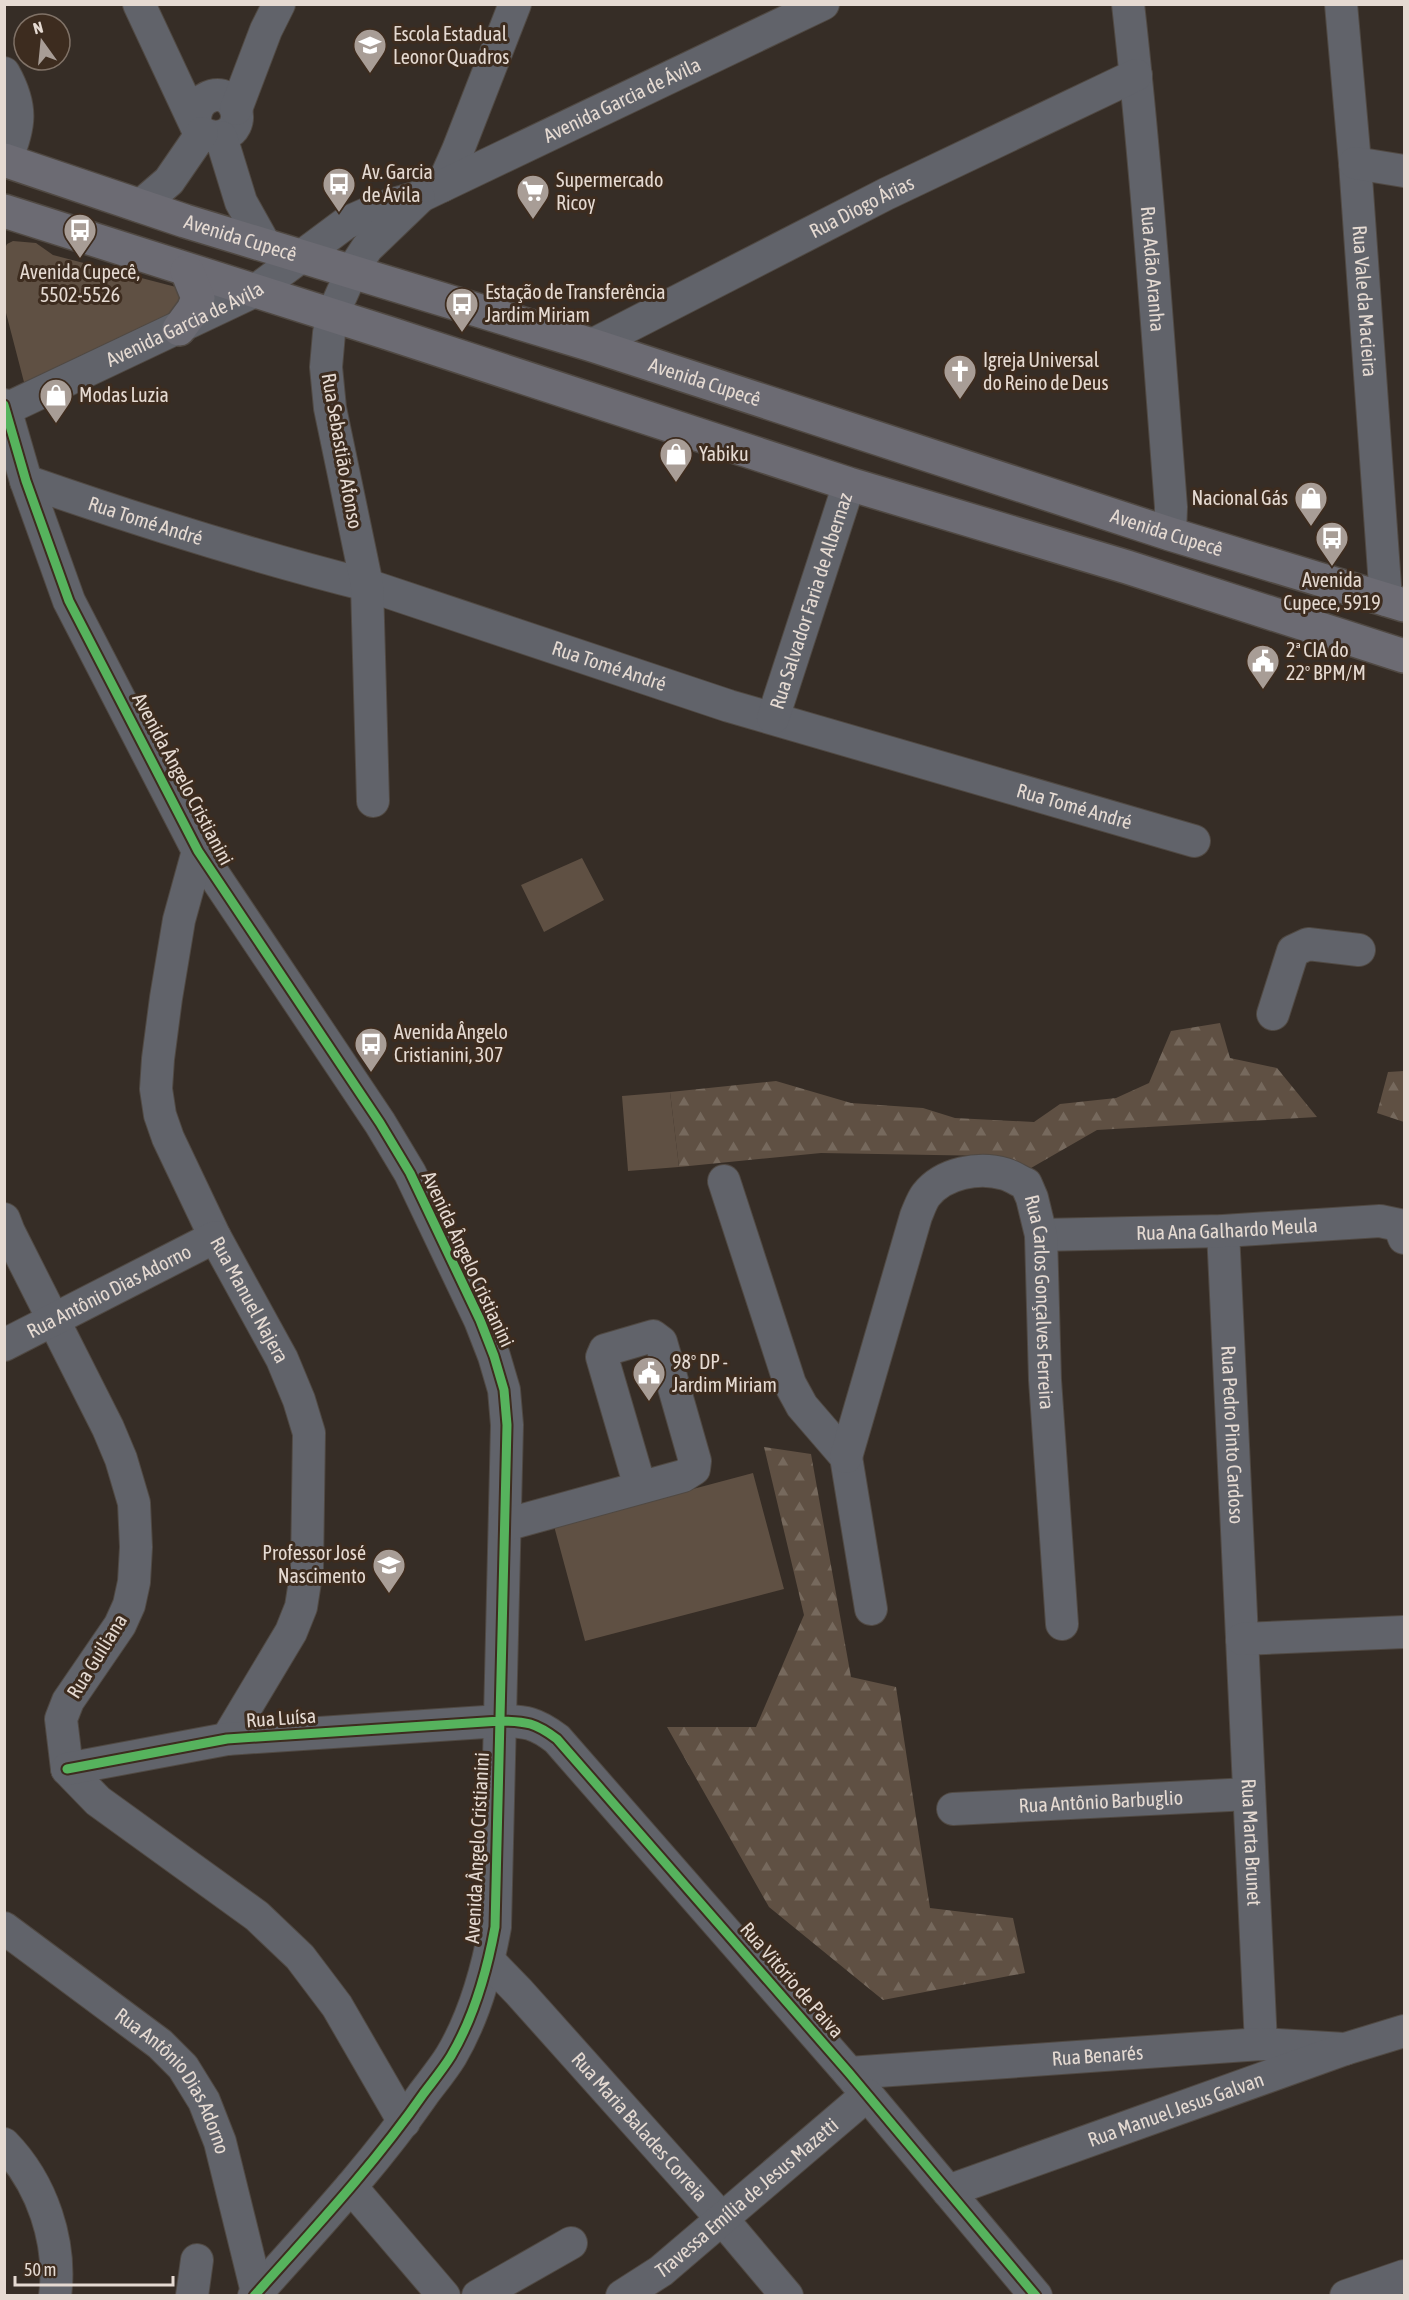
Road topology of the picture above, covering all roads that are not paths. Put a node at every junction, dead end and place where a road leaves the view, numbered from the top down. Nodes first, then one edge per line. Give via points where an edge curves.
1 (139, 4) edge
2 (515, 4) edge
3 (823, 4) edge
4 (1128, 4) edge
5 (1341, 4) edge
6 (272, 17) edge
7 (4, 73) edge
8 (1136, 75) junction
9 (213, 115) junction
10 (5, 160) edge
11 (1355, 163) junction
12 (1404, 171) edge
13 (431, 191) junction
14 (140, 206) junction
15 (14, 222) edge
16 (265, 244) junction
17 (302, 256) junction
18 (187, 271) junction
19 (352, 271) junction
20 (255, 291) junction
21 (332, 316) junction
22 (178, 329) junction
23 (592, 345) junction
24 (5, 408) edge
25 (26, 481) junction
26 (849, 484) junction
27 (1170, 534) junction
28 (367, 585) junction
29 (1395, 602) edge
30 (1404, 656) edge
31 (773, 718) junction
32 (373, 801) dead end
33 (1194, 841) dead end
34 (198, 851) junction
35 (1359, 950) dead end
36 (1274, 1014) dead end
37 (724, 1181) dead end
38 (4, 1219) edge
39 (1223, 1231) junction
40 (1041, 1235) junction
41 (215, 1237) junction
42 (1404, 1238) edge
43 (53, 1320) junction
44 (4, 1345) edge
45 (846, 1456) junction
46 (640, 1487) dead end
47 (506, 1525) junction
48 (871, 1609) dead end
49 (1062, 1624) dead end
50 (1404, 1632) edge
51 (1242, 1640) junction
52 (500, 1721) junction
53 (227, 1740) junction
54 (67, 1769) junction
55 (1250, 1794) junction
56 (953, 1809) dead end
57 (4, 1928) edge
58 (489, 1961) junction
59 (1404, 2031) edge
60 (1261, 2044) junction
61 (1345, 2049) junction
62 (858, 2084) junction
63 (404, 2122) junction
64 (4, 2144) edge
65 (351, 2187) junction
66 (948, 2191) junction
67 (723, 2220) junction
68 (570, 2243) dead end
69 (196, 2260) dead end
70 (1404, 2276) edge
71 (255, 2294) edge
72 (55, 2295) edge
73 (192, 2295) edge
74 (444, 2295) edge
75 (478, 2295) edge
76 (622, 2295) edge
77 (787, 2295) edge
78 (1036, 2295) edge
79 (1346, 2295) edge

1 - 9 street via 163,52
2 - 13 street via 458,150
3 - 13 street, Avenida Garcia de Ávila
4 - 8 street, Rua Adão Aranha
5 - 11 street, Rua Vale da Macieira
6 - 9 street
7 - 10 street via 16,100 18,120
8 - 23 street, Rua Diogo Árias via 886,194
8 - 27 street, Rua Adão Aranha
9 - 14 street via 169,181
9 - 16 street via 241,202
10 - 14 main road, Avenida Cupecê
11 - 12 street
11 - 29 street, Rua Vale da Macieira
13 - 17 street, Avenida Garcia de Ávila via 346,224
13 - 19 street, Avenida Garcia de Ávila via 368,248
14 - 16 main road, Avenida Cupecê
15 - 18 main road
16 - 17 main road, Avenida Cupecê
17 - 19 main road, Avenida Cupecê
17 - 20 street, Avenida Garcia de Ávila
18 - 20 main road
18 - 22 main road via 198,298
19 - 21 street, Avenida Garcia de Ávila
19 - 23 main road, Avenida Cupecê
20 - 21 main road
20 - 22 street, Avenida Garcia de Ávila
21 - 26 main road
21 - 28 street, Rua Sebastião Afonso via 326,367 330,408
22 - 24 street, Avenida Garcia de Ávila
23 - 27 main road, Avenida Cupecê
24 - 25 street, Avenida Ângelo Cristianini
25 - 28 street, Rua Tomé André via 127,516
25 - 34 street, Avenida Ângelo Cristianini via 69,602
26 - 30 main road
26 - 31 street, Rua Salvador Faria de Albernaz
27 - 29 main road, Avenida Cupecê
28 - 31 street, Rua Tomé André
28 - 32 street, Rua Sebastião Afonso
31 - 33 street, Rua Tomé André
34 - 41 street, Rua Manuel Najera via 179,920 156,1089 168,1138
34 - 47 street, Avenida Ângelo Cristianini via 380,1123 410,1173 480,1320 504,1390
35 - 36 street via 1308,944 1293,951
37 - 45 street via 790,1384 802,1406
38 - 43 street, Rua Guiliana
39 - 40 street, Rua Ana Galhardo Meula
39 - 42 street, Rua Ana Galhardo Meula via 1380,1221 1399,1225
39 - 51 street, Rua Pedro Pinto Cardoso
40 - 45 street, Rua Carlos Gonçalves Ferreira via 1026,1184 1005,1174 959,1174 926,1195 916,1216
40 - 49 street, Rua Carlos Gonçalves Ferreira via 1041,1309
41 - 43 street, Rua Antônio Dias Adorno
41 - 53 street, Rua Manuel Najera via 282,1359 309,1433 307,1569 301,1607 291,1632
43 - 44 street, Rua Antônio Dias Adorno
43 - 54 street, Rua Guiliana via 122,1459 134,1503 136,1546 129,1605 120,1625 68,1701 61,1719
45 - 48 street
46 - 47 street
47 - 52 street, Avenida Ângelo Cristianini
50 - 51 street
51 - 55 street, Rua Marta Brunet
52 - 53 street, Rua Luísa
52 - 58 street, Avenida Ângelo Cristianini via 495,1927
52 - 62 street, Rua Vitório de Paiva via 523,1721 558,1739
53 - 54 street, Rua Luísa
54 - 63 street via 98,1801 257,1916 300,1957 337,2006
55 - 56 street, Rua Antônio Barbuglio
55 - 60 street, Rua Marta Brunet
57 - 71 street, Rua Antônio Dias Adorno via 160,2044 183,2067 204,2101 220,2142
58 - 63 street, Avenida Ângelo Cristianini via 451,2055
58 - 67 street, Rua Maria Balades Correia
59 - 61 street, Rua Manuel Jesus Galvan
60 - 61 street, Rua Benarés
60 - 62 street, Rua Benarés
61 - 66 street, Rua Manuel Jesus Galvan
62 - 66 street, Rua Vitório de Paiva
62 - 67 street, Travessa Emília de Jesus Mazetti
63 - 65 street, Avenida Ângelo Cristianini
64 - 72 street via 39,2195 52,2232 58,2274
65 - 71 street, Avenida Ângelo Cristianini
65 - 74 street
66 - 78 street, Rua Vitório de Paiva
67 - 76 street, Travessa Emília de Jesus Mazetti via 661,2271
67 - 77 street, Rua Maria Balades Correia
68 - 75 street
69 - 73 street
70 - 79 street

